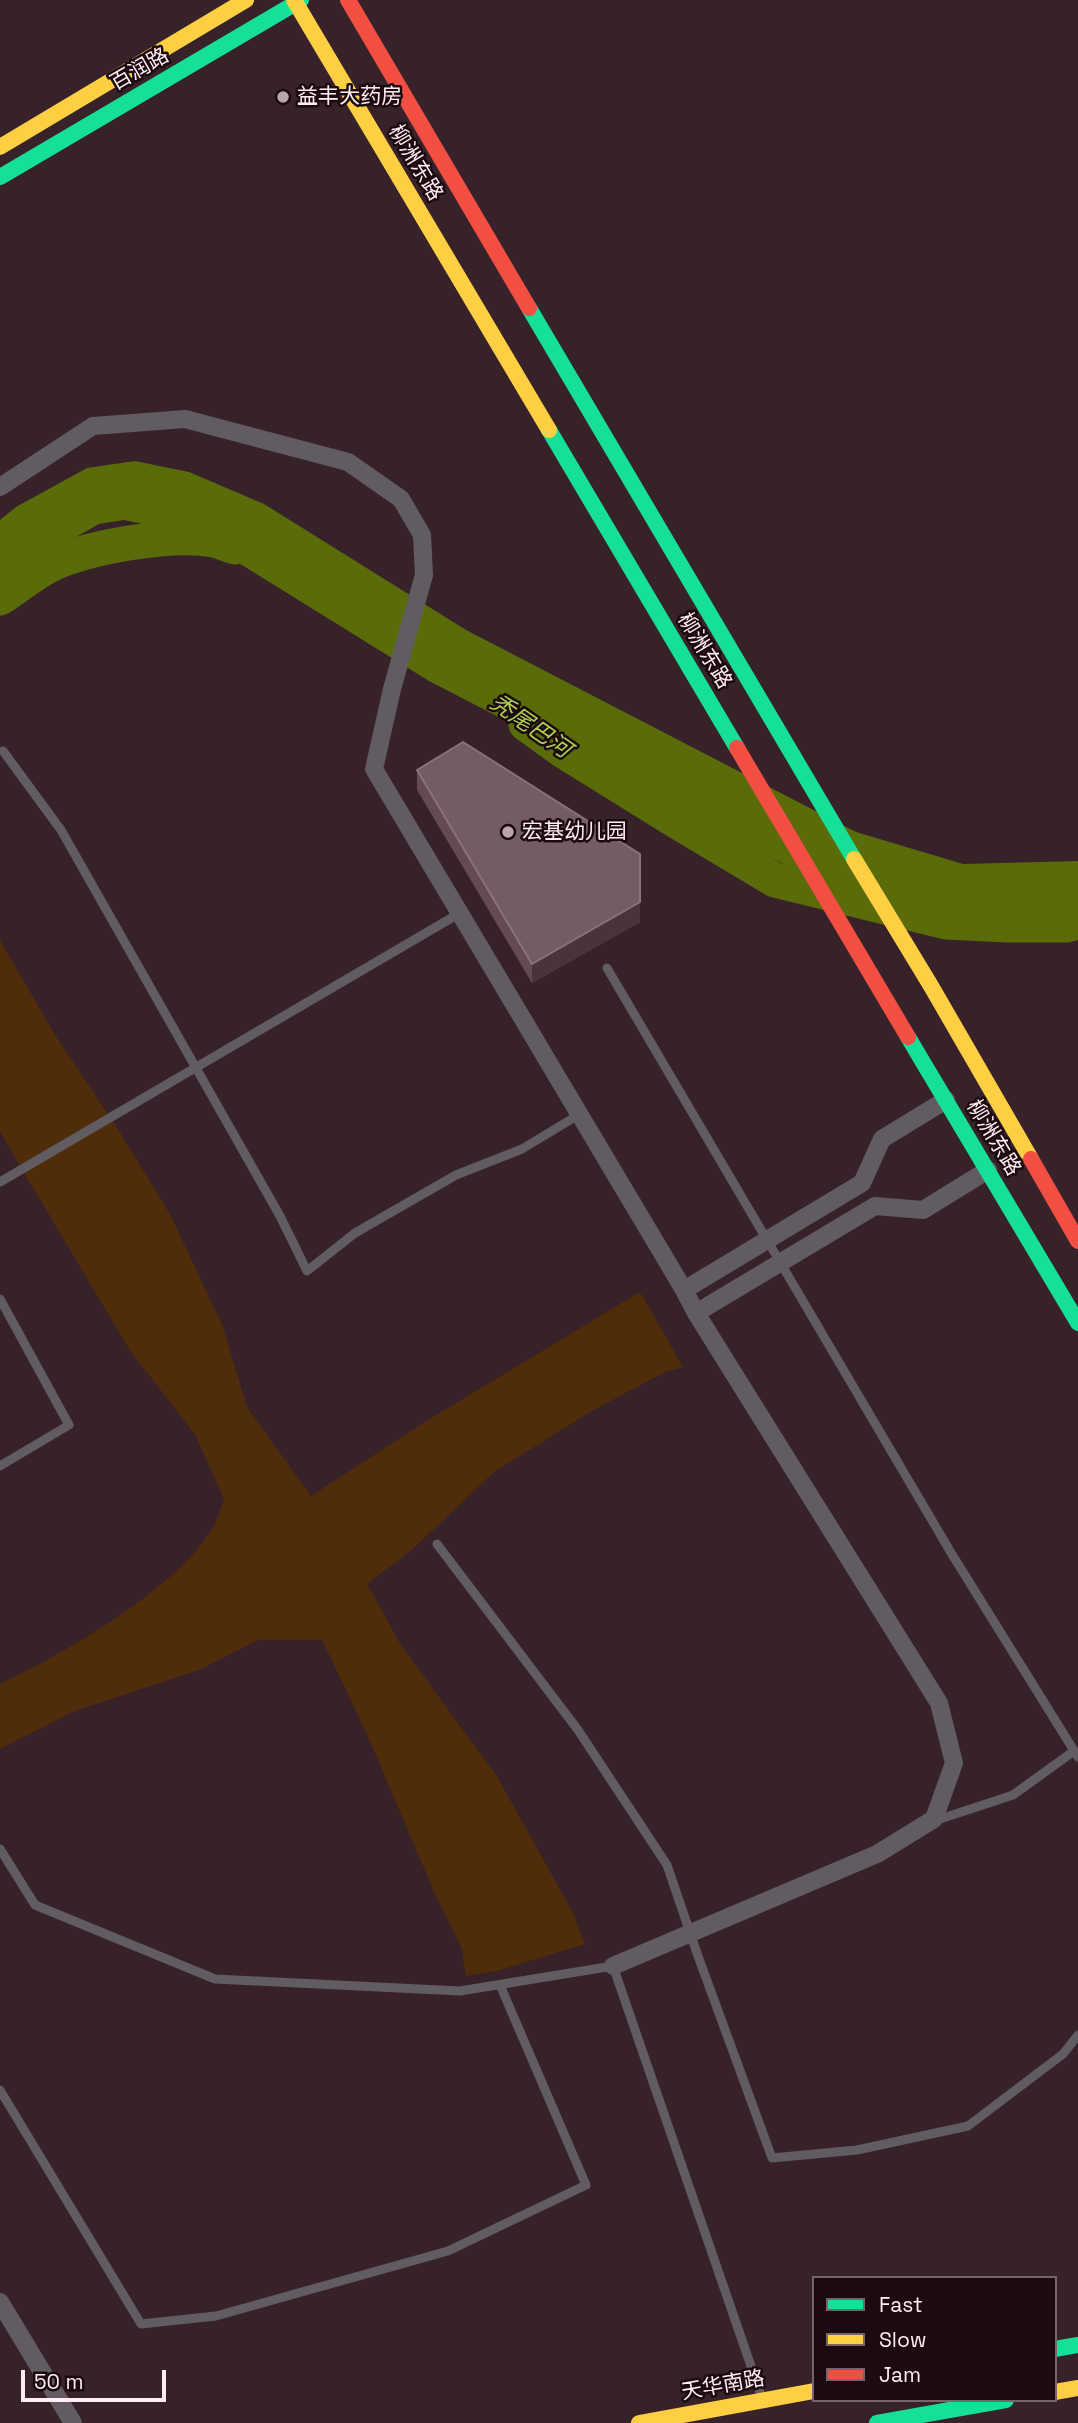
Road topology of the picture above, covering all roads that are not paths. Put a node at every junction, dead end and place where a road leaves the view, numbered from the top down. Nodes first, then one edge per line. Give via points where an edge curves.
1 (246, 0) edge
2 (348, 0) edge
3 (297, 1) edge
4 (0, 147) edge
5 (0, 177) edge
6 (0, 487) edge
7 (3, 751) dead end
8 (460, 913) junction
9 (607, 968) dead end
10 (195, 1067) junction
11 (946, 1100) junction
12 (580, 1114) junction
13 (988, 1170) junction
14 (0, 1182) edge
15 (767, 1240) junction
16 (1078, 1241) edge
17 (780, 1263) junction
18 (684, 1290) junction
19 (0, 1299) edge
20 (696, 1313) junction
21 (1078, 1323) edge
22 (0, 1465) edge
23 (436, 1544) dead end
24 (1076, 1754) edge
25 (923, 1826) junction
26 (0, 1849) edge
27 (690, 1933) junction
28 (613, 1966) junction
29 (500, 1985) junction
30 (1078, 2035) edge
31 (0, 2090) edge
32 (0, 2302) edge
33 (1078, 2345) edge
34 (1057, 2349) edge
35 (1078, 2388) edge
36 (812, 2391) edge
37 (1057, 2392) edge
38 (763, 2400) junction
39 (995, 2402) edge
40 (73, 2423) edge
41 (639, 2423) edge
42 (877, 2423) edge

1 - 4 main road, 百润路
2 - 16 main road, 柳洲东路
3 - 5 main road, 百润路
3 - 11 main road, 柳洲东路
6 - 8 street via 93,426 185,419 348,462 401,499 422,535 424,575 374,769
7 - 10 lane via 61,830
8 - 10 lane
8 - 12 street
9 - 15 lane
10 - 12 lane via 281,1216 307,1271 355,1233 456,1175 522,1149
10 - 14 lane
11 - 13 main road, 柳洲东路
11 - 15 street via 882,1139 862,1183
12 - 18 street
13 - 17 street via 923,1210 875,1206
13 - 21 main road, 柳洲东路
15 - 17 lane
15 - 18 street
17 - 20 street
17 - 24 lane
18 - 20 street
19 - 22 lane via 69,1425
20 - 25 street via 939,1703 954,1763 934,1819
23 - 27 lane via 578,1730 667,1865
24 - 25 lane via 1013,1795
25 - 27 street via 877,1854
26 - 29 lane via 34,1905 215,1979 460,1991
27 - 28 street
27 - 30 lane via 772,2158 857,2150 968,2126 1063,2054
28 - 29 lane
28 - 38 lane
29 - 31 lane via 586,2185 448,2251 216,2316 141,2324
32 - 40 street
33 - 34 main road
35 - 37 main road
36 - 38 main road, 天华南路
38 - 41 main road, 天华南路
39 - 42 main road

